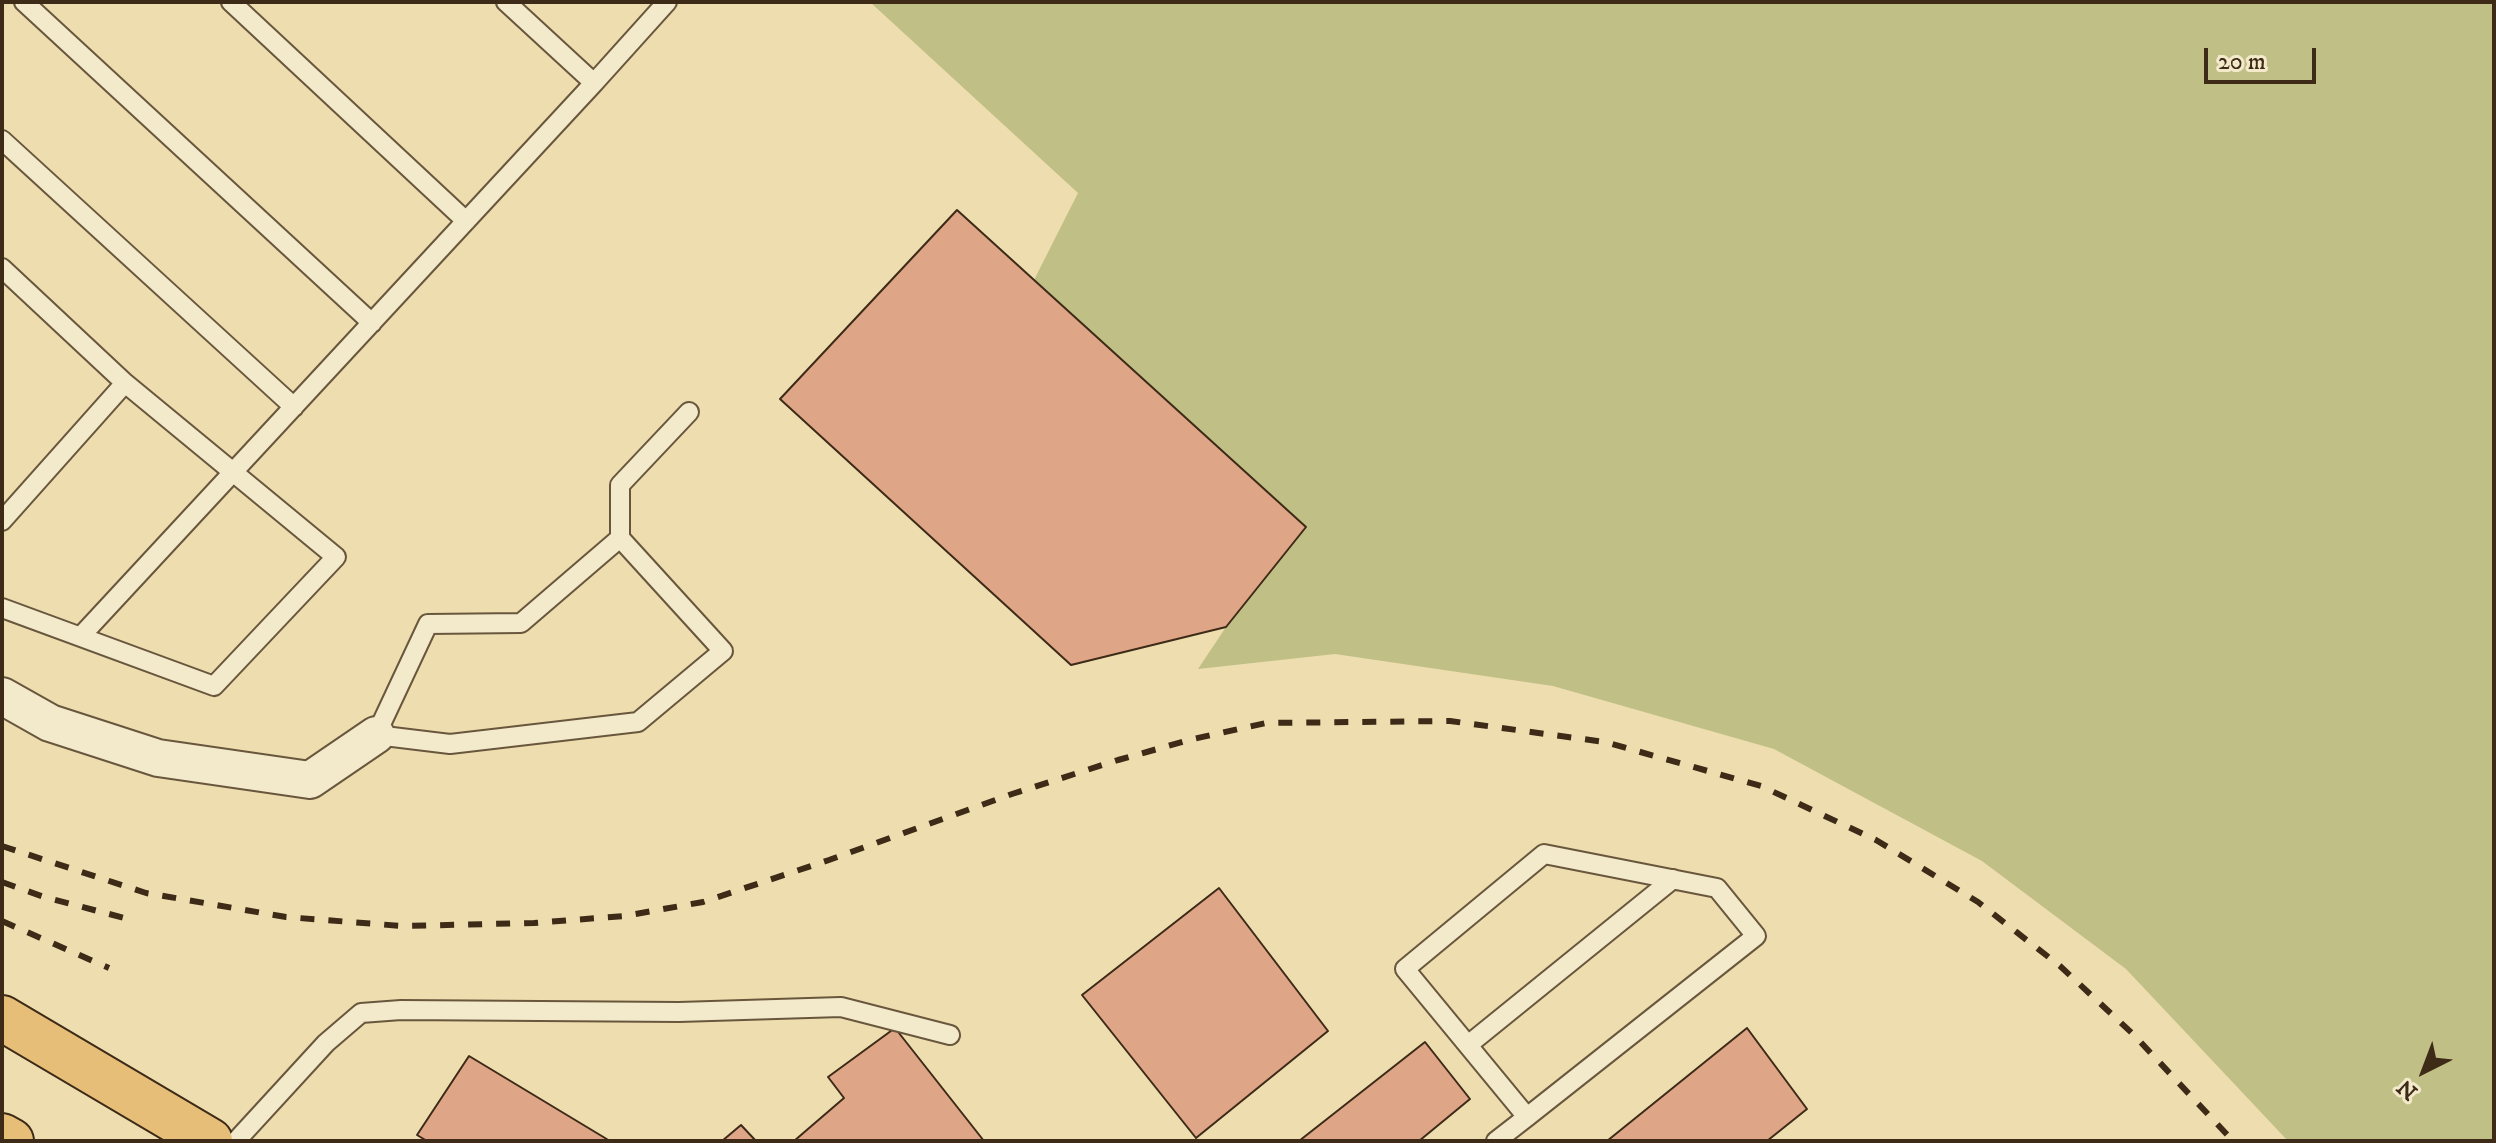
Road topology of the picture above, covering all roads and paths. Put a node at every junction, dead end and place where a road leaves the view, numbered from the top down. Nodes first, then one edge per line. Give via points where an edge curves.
1 (24, 2) edge
2 (231, 2) edge
3 (506, 2) edge
4 (667, 2) edge
5 (594, 83) junction
6 (2, 140) edge
7 (466, 221) junction
8 (2, 268) edge
9 (372, 323) junction
10 (125, 383) junction
11 (294, 407) junction
12 (689, 412) dead end
13 (233, 472) junction
14 (2, 521) edge
15 (620, 538) junction
16 (2, 608) edge
17 (81, 636) junction
18 (2, 696) edge
19 (376, 735) junction
20 (1673, 879) junction
21 (2, 1018) edge
22 (950, 1035) dead end
23 (1468, 1045) junction
24 (1527, 1117) junction
25 (2, 1136) edge
26 (11, 1141) edge
27 (210, 1141) edge
28 (236, 1141) edge
29 (1496, 1141) edge

1 - 9 lane
2 - 7 lane
3 - 5 lane
4 - 5 lane
5 - 7 lane
6 - 11 lane
7 - 9 lane
8 - 10 lane
9 - 11 lane
10 - 13 lane
10 - 14 lane
11 - 13 lane
12 - 15 lane via 620,485
13 - 17 lane
13 - 17 lane via 336,557 214,686
15 - 19 lane via 521,623 428,624
15 - 19 lane via 723,651 638,722 450,744
16 - 17 lane
18 - 19 street via 50,723 158,758 310,780
20 - 23 lane
20 - 23 lane via 1544,854 1405,969
20 - 24 lane via 1717,888 1756,936
21 - 27 main road
22 - 28 lane via 841,1007 361,1013 326,1043
23 - 24 lane
24 - 29 lane
25 - 26 main road

